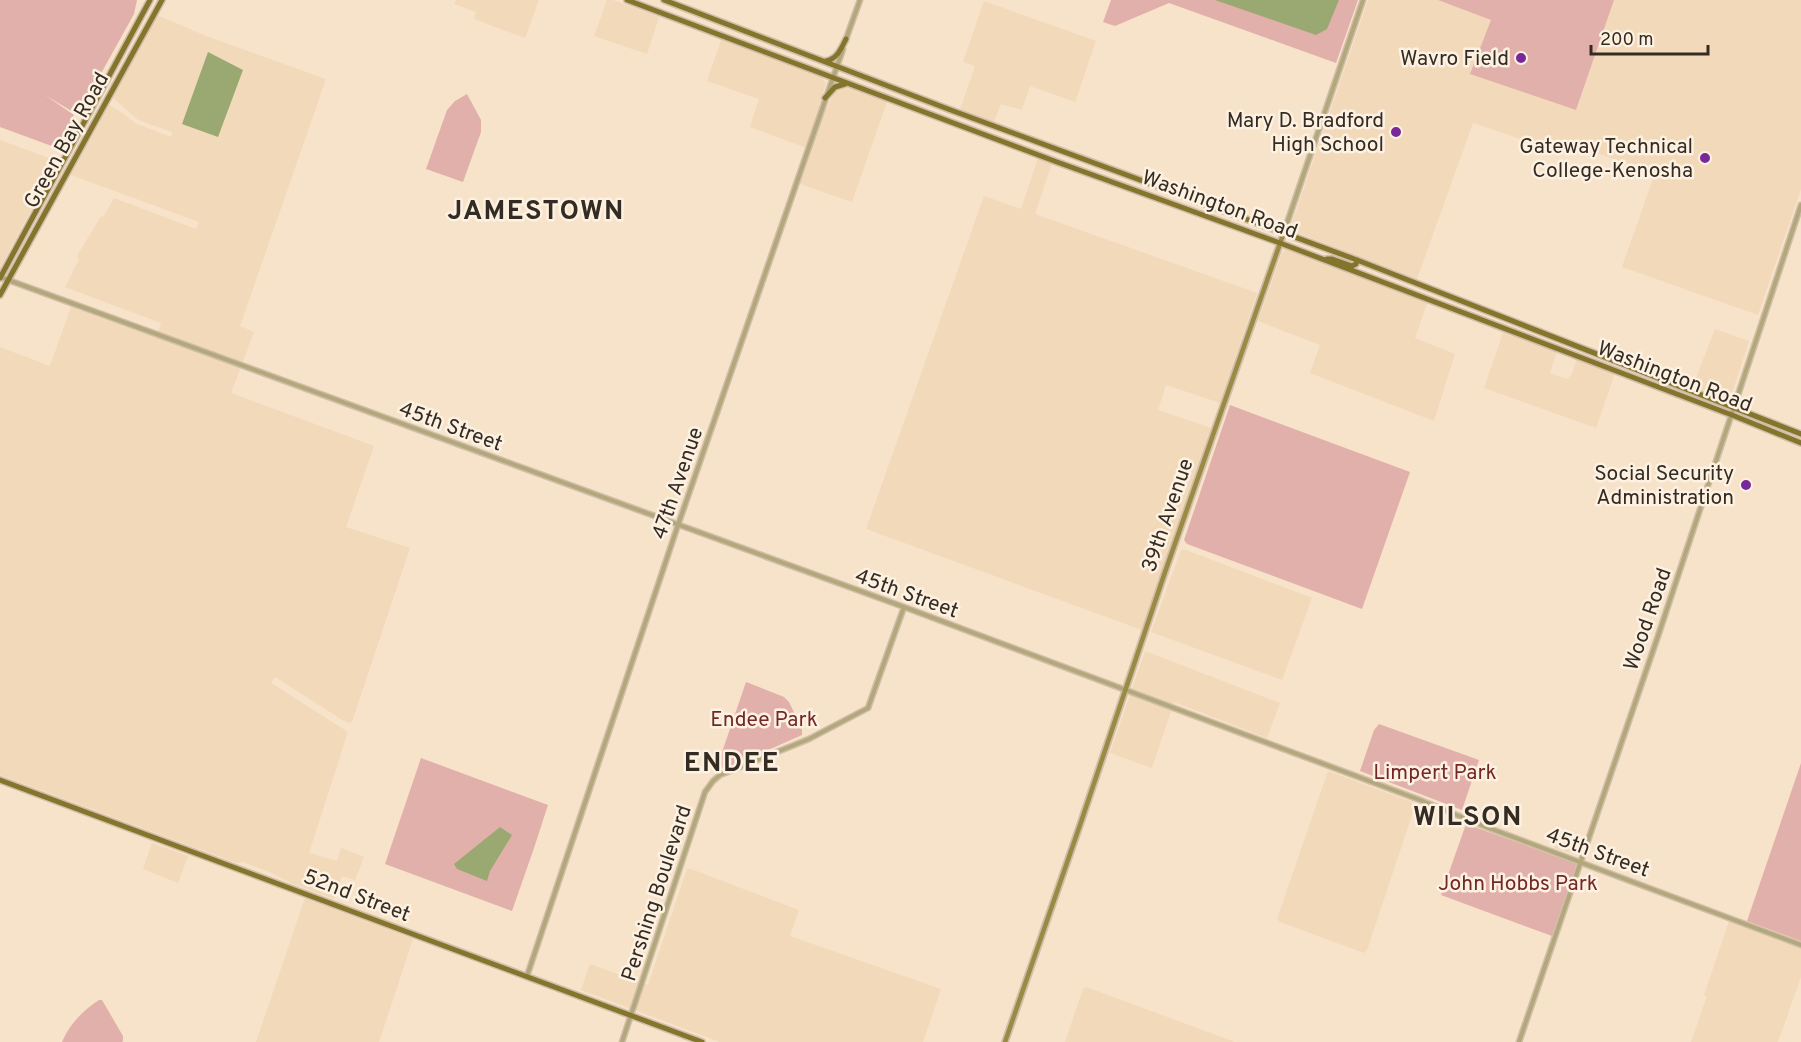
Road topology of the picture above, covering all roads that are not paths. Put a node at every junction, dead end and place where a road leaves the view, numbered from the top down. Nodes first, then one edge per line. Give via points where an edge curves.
1 (150, 0) edge
2 (162, 0) edge
3 (627, 0) edge
4 (664, 0) edge
5 (860, 0) edge
6 (1363, 0) edge
7 (846, 39) junction
8 (821, 61) junction
9 (837, 66) junction
10 (832, 78) junction
11 (848, 83) junction
12 (825, 98) junction
13 (1801, 205) edge
14 (1284, 232) junction
15 (1280, 243) junction
16 (1322, 259) junction
17 (1357, 260) junction
18 (0, 278) edge
19 (8, 280) junction
20 (0, 295) edge
21 (1595, 354) junction
22 (1593, 362) junction
23 (1733, 412) junction
24 (1801, 434) edge
25 (1801, 443) edge
26 (678, 525) junction
27 (904, 608) junction
28 (1125, 691) junction
29 (0, 780) edge
30 (1581, 861) junction
31 (1801, 945) edge
32 (527, 976) junction
33 (631, 1015) junction
34 (622, 1042) edge
35 (702, 1042) edge
36 (1005, 1042) edge
37 (1519, 1042) edge

1 - 18 main road, Green Bay Road
2 - 19 main road, Green Bay Road
3 - 10 main road, Washington Road
4 - 8 main road, Washington Road
5 - 7 street, 47th Avenue
6 - 14 street, 39th Avenue
7 - 8 main road via 833,59
7 - 9 street, 47th Avenue
8 - 9 main road, Washington Road
9 - 10 street, 47th Avenue
9 - 14 main road, Washington Road
10 - 11 main road, Washington Road
10 - 12 street, 47th Avenue
11 - 12 main road via 838,85
11 - 15 main road, Washington Road
12 - 26 street, 47th Avenue
13 - 23 street, Wood Road
14 - 15 main road, 39th Avenue
14 - 17 main road, Washington Road
15 - 16 main road, Washington Road
15 - 28 main road, 39th Avenue
16 - 17 main road via 1352,266
16 - 22 main road, Washington Road
17 - 21 main road, Washington Road
18 - 19 street, 45th Street
19 - 20 main road, Green Bay Road
19 - 26 street, 45th Street
21 - 22 main road
21 - 23 main road, Washington Road
22 - 23 main road, Washington Road
23 - 24 main road, Washington Road
23 - 25 main road, Washington Road
23 - 30 street, Wood Road
26 - 27 street, 45th Street
26 - 32 street, 47th Avenue
27 - 28 street, 45th Street
27 - 33 street, Pershing Boulevard via 868,708 809,739 720,775 705,792
28 - 30 street, 45th Street
28 - 36 main road, 39th Avenue
29 - 32 main road, 52nd Street
30 - 31 street, 45th Street
30 - 37 street, Wood Road
32 - 33 main road, 52nd Street
33 - 34 street, Pershing Boulevard
33 - 35 main road, 52nd Street

